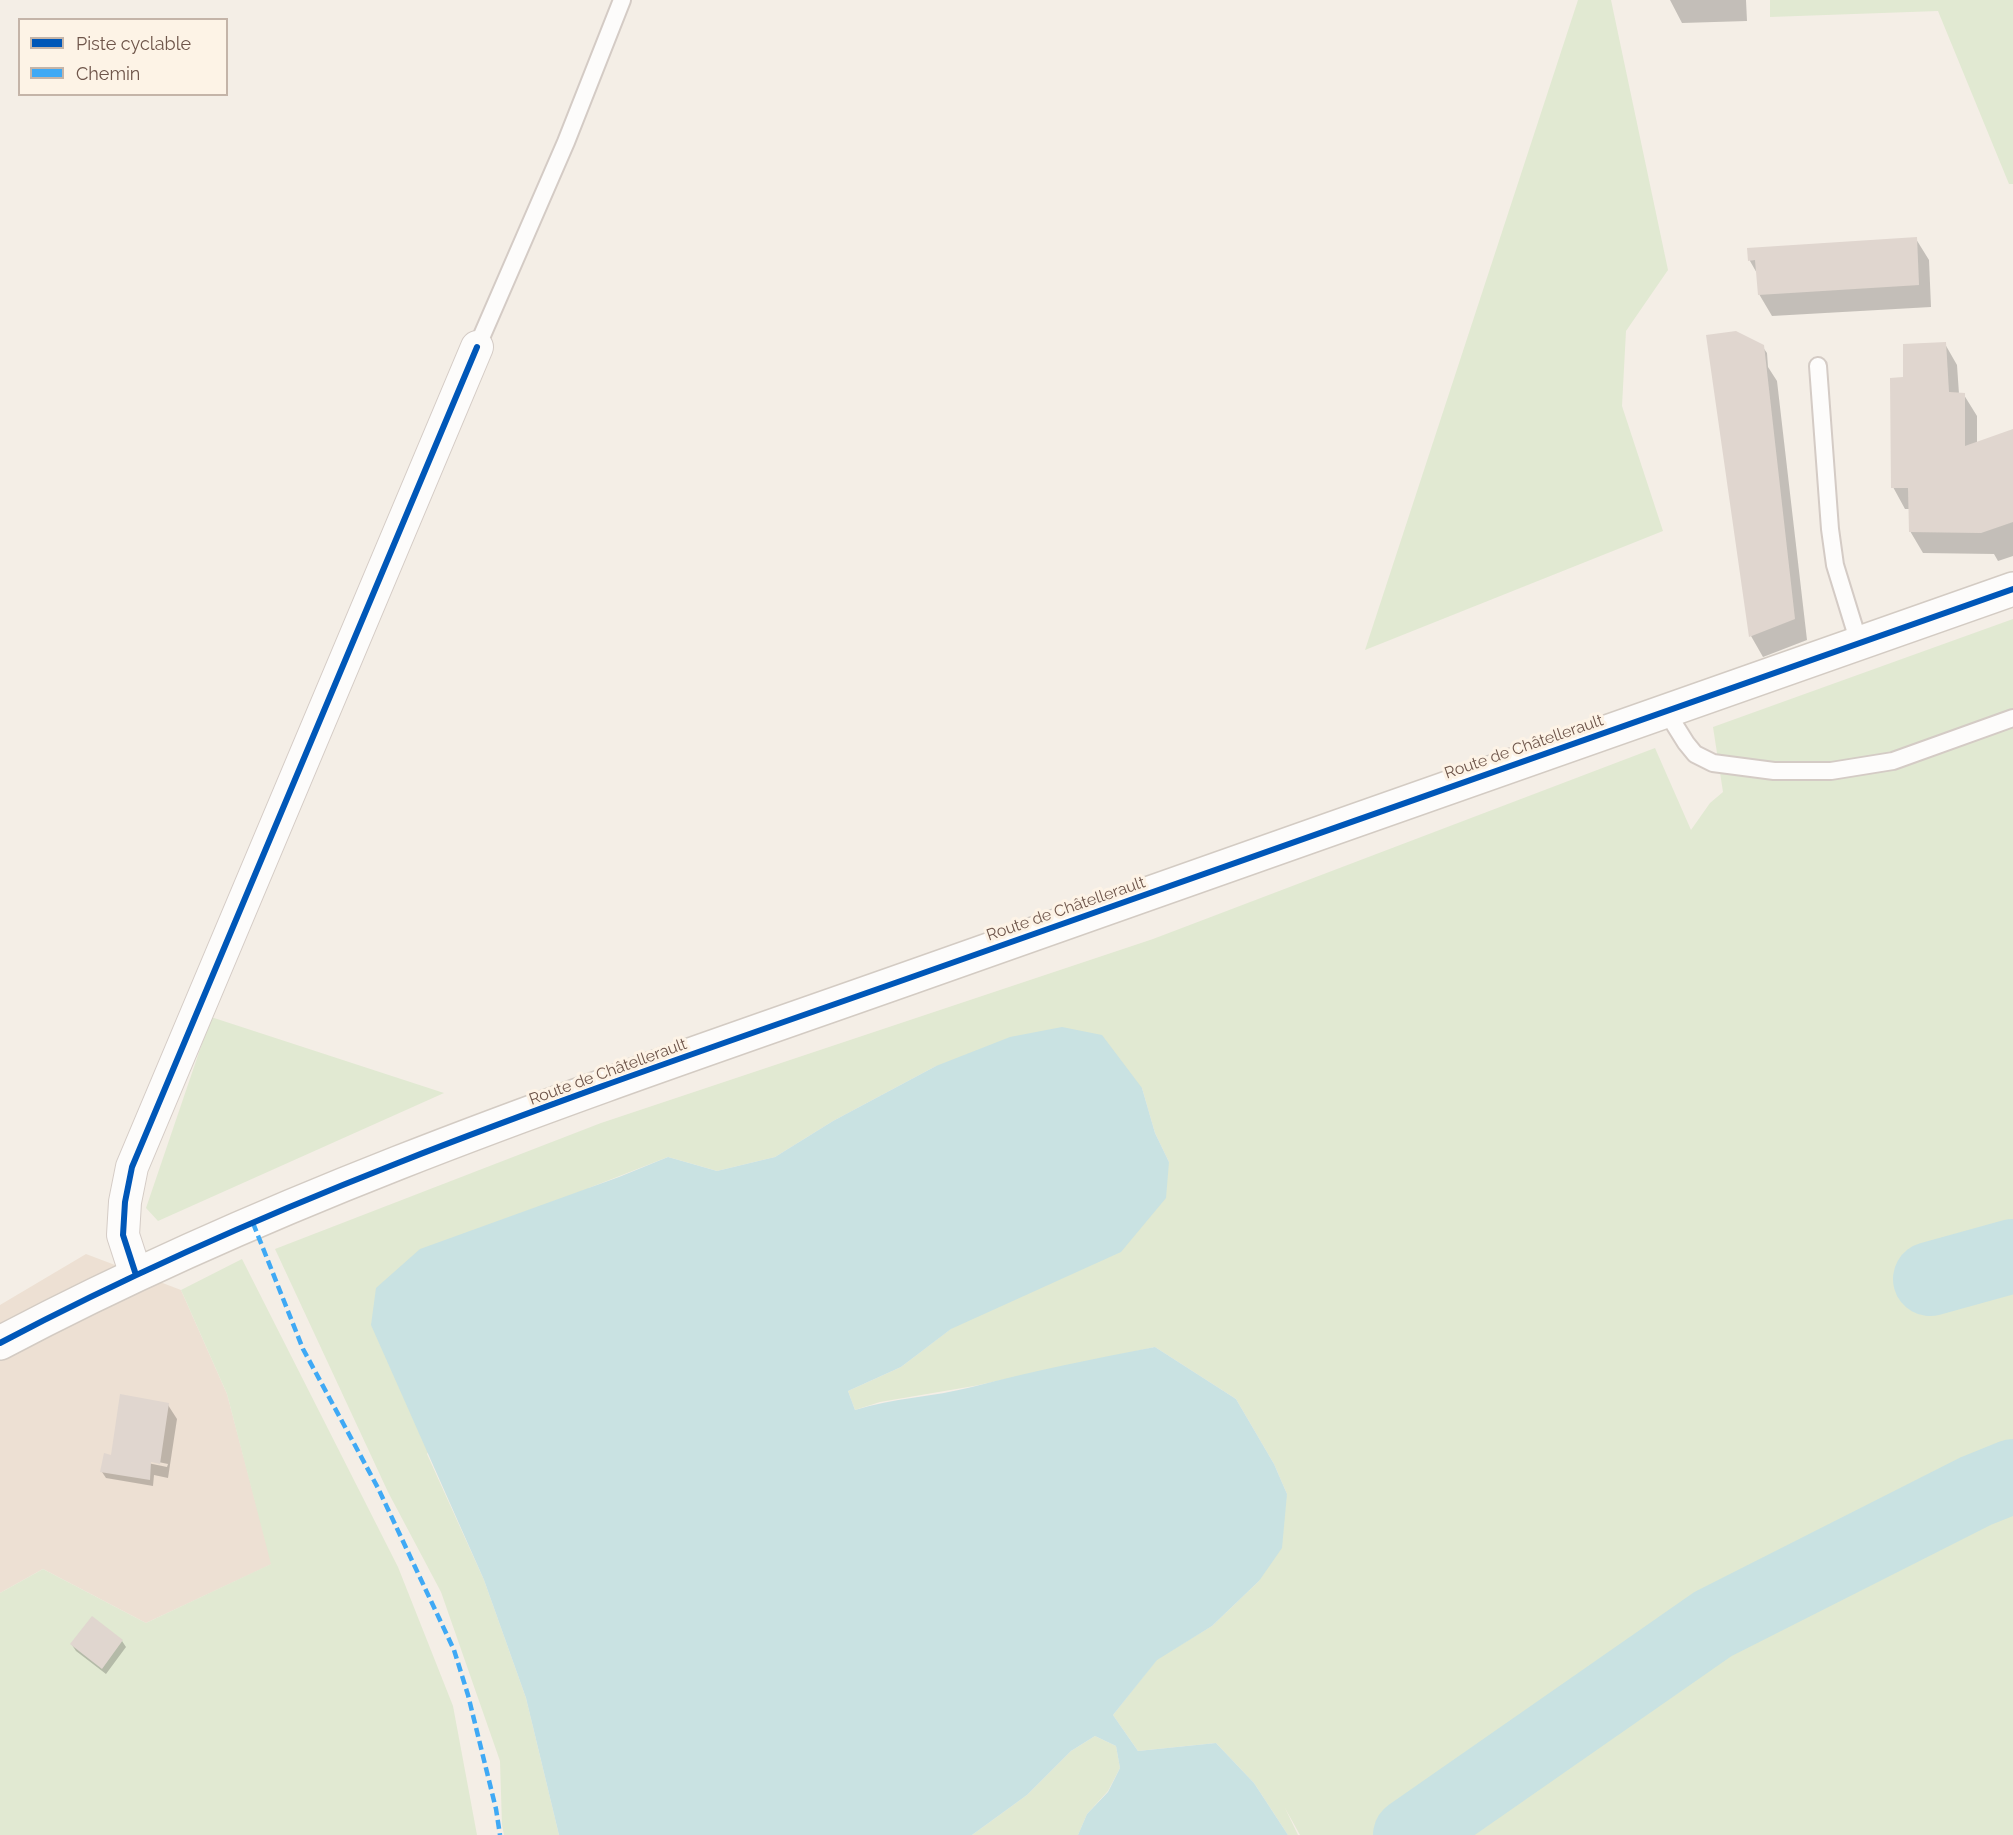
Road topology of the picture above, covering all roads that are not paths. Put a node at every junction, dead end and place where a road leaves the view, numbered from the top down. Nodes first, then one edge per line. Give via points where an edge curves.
1 (622, 0) edge
2 (477, 347) joint
3 (1818, 366) dead end
4 (2013, 589) edge
5 (1859, 643) junction
6 (1666, 711) junction
7 (2013, 718) edge
8 (136, 1275) junction
9 (0, 1343) edge

1 - 2 lane via 566,142
2 - 8 street via 132,1167 123,1235
3 - 5 lane via 1831,538 1835,565
4 - 5 main road, Route de Châtellerault
5 - 6 main road, Route de Châtellerault
6 - 7 lane via 1695,754 1713,763 1774,771 1831,771 1893,761
6 - 8 main road, Route de Châtellerault via 395,1163
8 - 9 main road, Route de Châtellerault

